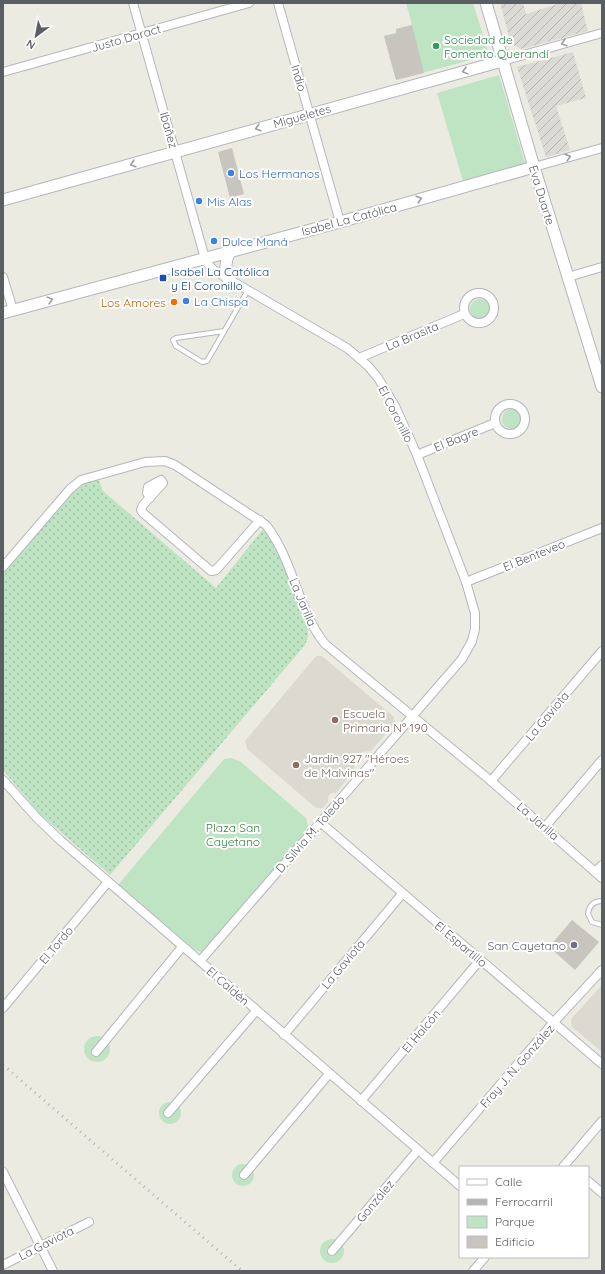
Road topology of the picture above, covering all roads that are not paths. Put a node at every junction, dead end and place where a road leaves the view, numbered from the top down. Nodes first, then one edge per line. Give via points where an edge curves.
1 (133, 3) edge
2 (249, 3) edge
3 (278, 3) edge
4 (486, 3) edge
5 (602, 33) edge
6 (142, 34) junction
7 (502, 61) junction
8 (3, 72) edge
9 (310, 114) junction
10 (602, 148) edge
11 (175, 152) junction
12 (534, 167) junction
13 (3, 200) edge
14 (340, 222) junction
15 (230, 251) junction
16 (204, 258) junction
17 (602, 267) edge
18 (3, 277) edge
19 (568, 277) junction
20 (228, 278) junction
21 (248, 290) junction
22 (8, 311) edge
23 (464, 314) dead end
24 (224, 331) junction
25 (359, 358) junction
26 (602, 386) edge
27 (495, 423) dead end
28 (417, 455) junction
29 (150, 498) dead end
30 (260, 520) junction
31 (602, 528) edge
32 (3, 567) edge
33 (466, 582) junction
34 (602, 651) edge
35 (413, 715) junction
36 (602, 760) edge
37 (3, 780) edge
38 (491, 781) junction
39 (320, 822) junction
40 (545, 827) junction
41 (602, 865) edge
42 (595, 872) junction
43 (602, 878) edge
44 (108, 882) junction
45 (402, 894) junction
46 (602, 901) edge
47 (602, 925) edge
48 (182, 947) junction
49 (480, 960) junction
50 (200, 961) junction
51 (602, 970) edge
52 (3, 1008) edge
53 (256, 1011) junction
54 (554, 1023) junction
55 (284, 1035) junction
56 (96, 1052) dead end
57 (602, 1064) edge
58 (329, 1074) junction
59 (361, 1101) junction
60 (168, 1113) dead end
61 (602, 1121) edge
62 (418, 1150) junction
63 (433, 1163) junction
64 (567, 1166) edge
65 (3, 1172) edge
66 (244, 1175) dead end
67 (589, 1182) edge
68 (459, 1185) edge
69 (602, 1193) edge
70 (88, 1222) dead end
71 (40, 1246) junction
72 (332, 1251) dead end
73 (484, 1258) edge
74 (3, 1265) edge
75 (53, 1271) edge
76 (473, 1271) edge

1 - 6 street, Ibañez
2 - 6 street, Justo Daract
3 - 9 street, Indio
4 - 7 street, Eva Duarte
5 -> 7 street, Migueletes
6 - 8 street, Justo Daract
6 - 11 street, Ibañez
7 -> 9 street, Migueletes
7 - 12 street, Eva Duarte
9 -> 11 street, Migueletes
9 - 14 street, Indio
12 -> 10 street, Isabel La Católica
11 -> 13 street, Migueletes
11 - 16 street, Ibañez
14 -> 12 street, Isabel La Católica
12 - 19 street, Eva Duarte
14 - 15 street, Isabel La Católica
15 - 16 street, Isabel La Católica
15 - 20 street via 225,269
16 - 20 street, El Coronillo via 210,267
22 -> 16 street, Isabel La Católica
17 - 19 street
18 - 22 street
19 - 26 street, Eva Duarte
20 - 21 street, El Coronillo
21 - 24 lane
21 - 25 street, El Coronillo via 347,348
23 - 25 street, La Brasita
24 - 24 lane via 207,361 202,362 176,346 173,340
25 - 28 street, El Coronillo via 378,378 388,394
27 - 28 street, El Bagre
28 - 33 street, El Coronillo
29 - 30 street via 143,505 143,513 211,571 216,570
30 - 32 street, La Jarilla via 175,465 156,460 145,462 81,480 70,489
30 - 35 street, La Jarilla via 278,542 309,620 319,637
31 - 33 street, El Benteveo
33 - 35 street, D. Silvia M. Toledo via 475,613 472,641 462,659
34 - 38 street, La Gaviota
35 - 38 street, La Jarilla
35 - 39 street, D. Silvia M. Toledo
36 - 40 street
37 - 44 street, El Caldén via 37,818
38 - 40 street, La Jarilla
39 - 45 street, El Espartillo
39 - 50 street, D. Silvia M. Toledo
40 - 42 street, La Jarilla
41 - 42 street
42 - 43 street, La Jarilla
44 - 48 street, El Caldén
44 - 52 street, El Tordo
45 - 49 street, El Espartillo
45 - 55 street, La Gaviota
46 - 47 lane via 593,903 588,914 592,922
48 - 50 street, El Caldén
48 - 56 street
49 - 54 street, El Espartillo
49 - 59 street, El Halcón
50 - 53 street, El Caldén
51 - 54 street, Fray J. N. González
53 - 55 street, El Caldén
53 - 60 street
54 - 57 street, El Espartillo
54 - 63 street, Fray J. N. González
55 - 58 street, El Caldén
58 - 59 street, El Caldén
58 - 66 street
59 - 62 street, El Caldén
61 - 64 street
62 - 63 street, El Caldén
62 - 72 street, González
63 - 68 street, El Caldén
65 - 71 street
67 - 69 street
70 - 71 street, La Gaviota
71 - 74 street, La Gaviota
71 - 75 street
73 - 76 street

